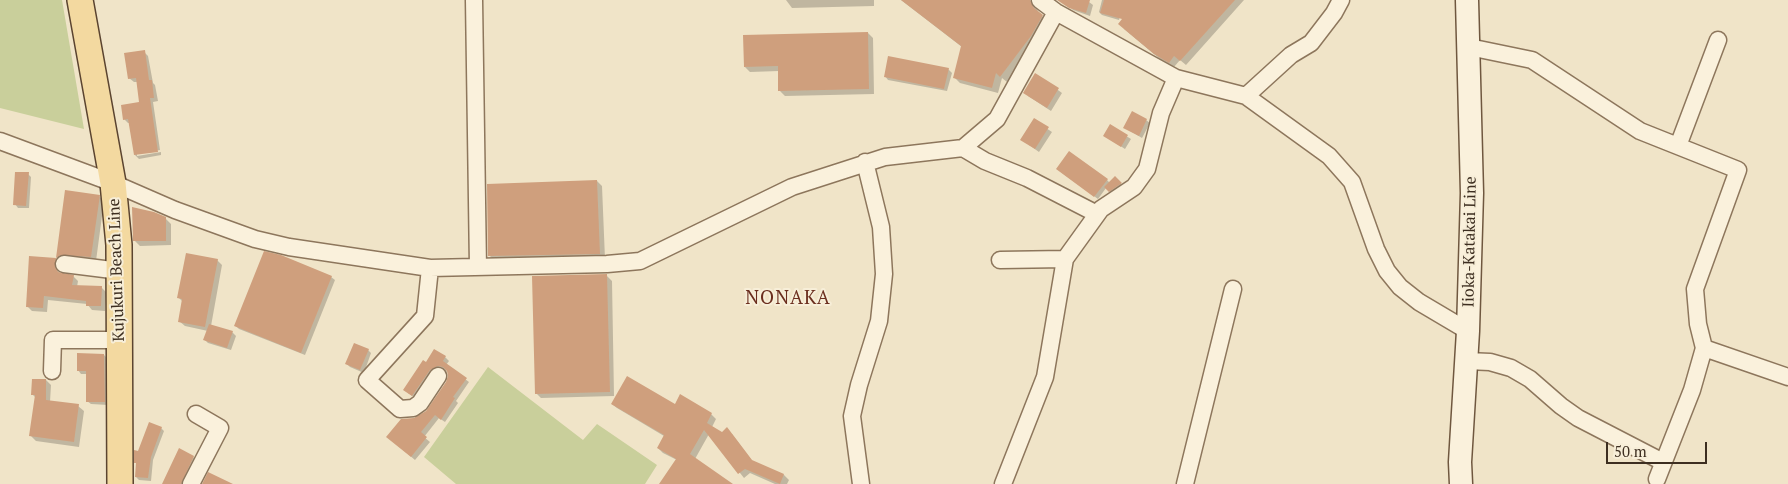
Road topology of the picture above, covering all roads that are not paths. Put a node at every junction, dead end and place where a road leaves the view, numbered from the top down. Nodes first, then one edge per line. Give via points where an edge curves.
1 (80, 0) edge
2 (474, 0) edge
3 (1040, 0) edge
4 (1341, 0) edge
5 (1468, 0) edge
6 (1056, 12) junction
7 (1718, 40) dead end
8 (1469, 47) junction
9 (1176, 78) junction
10 (1246, 96) junction
11 (0, 140) edge
12 (1678, 146) junction
13 (963, 148) junction
14 (865, 162) junction
15 (113, 183) junction
16 (1097, 214) junction
17 (1064, 259) junction
18 (1000, 260) dead end
19 (64, 264) dead end
20 (478, 267) junction
21 (430, 268) junction
22 (120, 271) junction
23 (1233, 289) dead end
24 (1468, 331) junction
25 (120, 340) junction
26 (1704, 348) junction
27 (1467, 361) junction
28 (52, 371) dead end
29 (438, 376) dead end
30 (1788, 377) edge
31 (196, 414) dead end
32 (1663, 462) junction
33 (1657, 479) dead end
34 (120, 484) edge
35 (191, 484) edge
36 (861, 484) edge
37 (1002, 484) edge
38 (1185, 484) edge
39 (1461, 484) edge

1 - 15 main road, Kujukuri Beach Line
2 - 20 street
3 - 6 street
4 - 10 street via 1311,43 1291,55
5 - 8 main road, Iioka-Katakai Line
6 - 9 street
6 - 13 street via 997,119
7 - 12 street
8 - 12 street via 1532,60 1640,131
8 - 24 main road, Iioka-Katakai Line via 1472,193
9 - 10 street
9 - 16 street via 1161,113 1147,169 1134,187
10 - 24 street via 1329,156 1352,182 1376,249 1400,287 1418,302
11 - 15 street
12 - 26 street via 1738,170 1695,289
13 - 14 street
13 - 16 street
14 - 20 street via 792,187 640,261
14 - 36 street via 881,227 884,274 879,320 852,416
15 - 21 street via 255,239
15 - 22 main road, Kujukuri Beach Line
16 - 17 street
17 - 18 street
17 - 37 street via 1045,377
19 - 22 street
20 - 21 street
21 - 29 street via 425,316 367,380 400,409 413,408 420,402
22 - 25 main road, Kujukuri Beach Line
23 - 38 street
24 - 27 main road, Iioka-Katakai Line
25 - 28 street via 53,340
25 - 34 main road, Kujukuri Beach Line
26 - 30 street
26 - 32 street via 1692,390
27 - 32 street via 1490,362 1511,368 1530,378 1578,418
27 - 39 main road, Iioka-Katakai Line
31 - 35 street via 220,428
32 - 33 street

